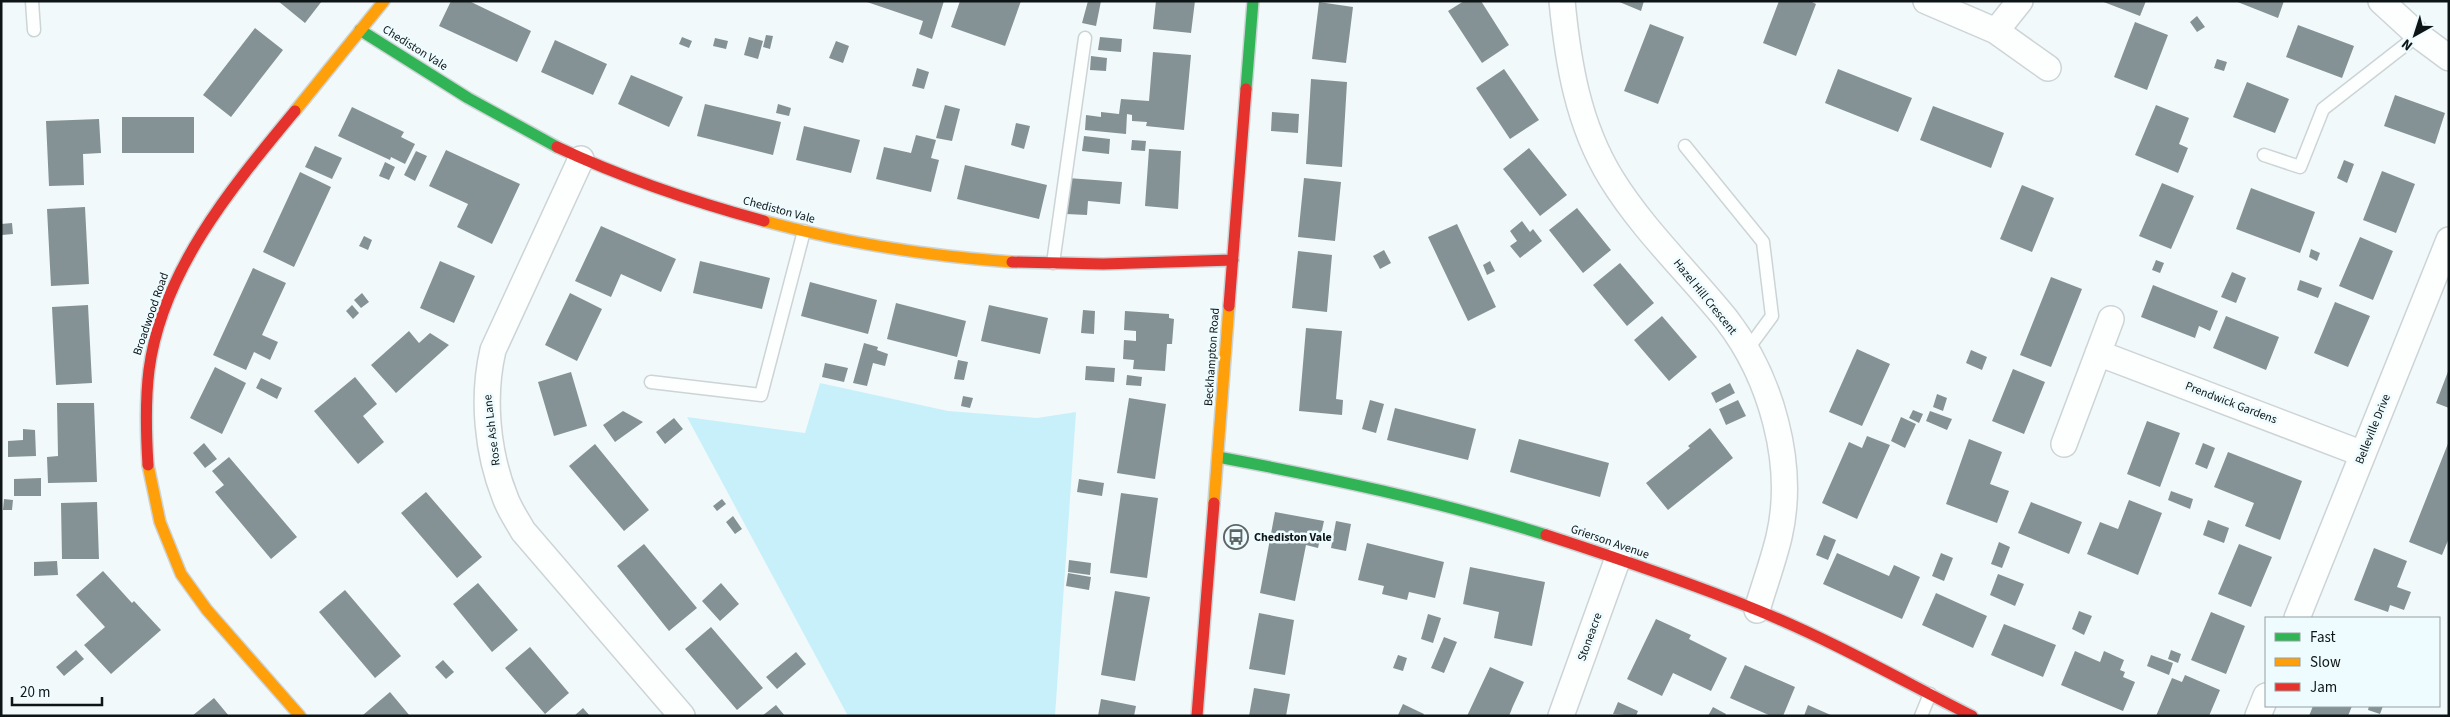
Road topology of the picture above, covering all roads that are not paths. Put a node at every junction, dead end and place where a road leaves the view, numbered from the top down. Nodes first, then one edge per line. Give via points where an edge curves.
1 (32, 1) edge
2 (384, 1) edge
3 (1253, 1) edge
4 (1562, 1) edge
5 (1926, 1) edge
6 (2020, 1) edge
7 (2381, 1) edge
8 (34, 30) dead end
9 (360, 30) junction
10 (1996, 31) junction
11 (2418, 36) junction
12 (1085, 38) dead end
13 (2449, 58) edge
14 (2048, 68) dead end
15 (1684, 146) dead end
16 (2264, 155) dead end
17 (581, 159) junction
18 (804, 231) junction
19 (2449, 240) edge
20 (1233, 260) junction
21 (1053, 263) junction
22 (2110, 318) dead end
23 (1748, 350) junction
24 (2098, 353) junction
25 (651, 382) dead end
26 (2064, 444) dead end
27 (2363, 454) junction
28 (1218, 457) junction
29 (1618, 558) junction
30 (1757, 610) junction
31 (2297, 617) edge
32 (1930, 694) junction
33 (2265, 698) edge
34 (300, 716) edge
35 (682, 716) edge
36 (1197, 716) edge
37 (1562, 716) edge
38 (1921, 716) edge
39 (1972, 716) edge
40 (2258, 716) edge

1 - 8 lane
2 - 9 street, Broadwood Road
3 - 20 street, Beckhampton Road
4 - 23 street, Hazel Hill Crescent via 1573,83 1582,117 1611,178
5 - 10 street
6 - 10 street
7 - 11 street
9 - 17 street, Chediston Vale via 460,93
9 - 34 street, Broadwood Road via 229,192 200,237 177,278 164,314 150,357 145,396 145,439 156,506 181,573 199,602
10 - 14 street
11 - 13 street
11 - 16 lane via 2322,109 2300,168
12 - 21 lane
15 - 23 lane via 1764,242 1772,316
17 - 18 street, Chediston Vale via 673,193
17 - 35 street, Rose Ash Lane via 493,350 487,375 487,400 494,465 505,498 523,531
18 - 21 street, Chediston Vale via 939,256
18 - 25 lane via 761,396
19 - 27 street, Belleville Drive
20 - 21 street, Chediston Vale
20 - 28 street, Beckhampton Road
22 - 24 street
23 - 30 street, Hazel Hill Crescent via 1773,411 1783,472 1779,536
24 - 26 street
24 - 27 street, Prendwick Gardens
27 - 31 street, Belleville Drive
28 - 29 street, Grierson Avenue via 1339,480 1474,512
28 - 36 street, Beckhampton Road
29 - 30 street, Grierson Avenue
29 - 37 street, Stoneacre
30 - 32 street, Grierson Avenue
32 - 38 lane
32 - 39 street, Grierson Avenue
33 - 40 street

